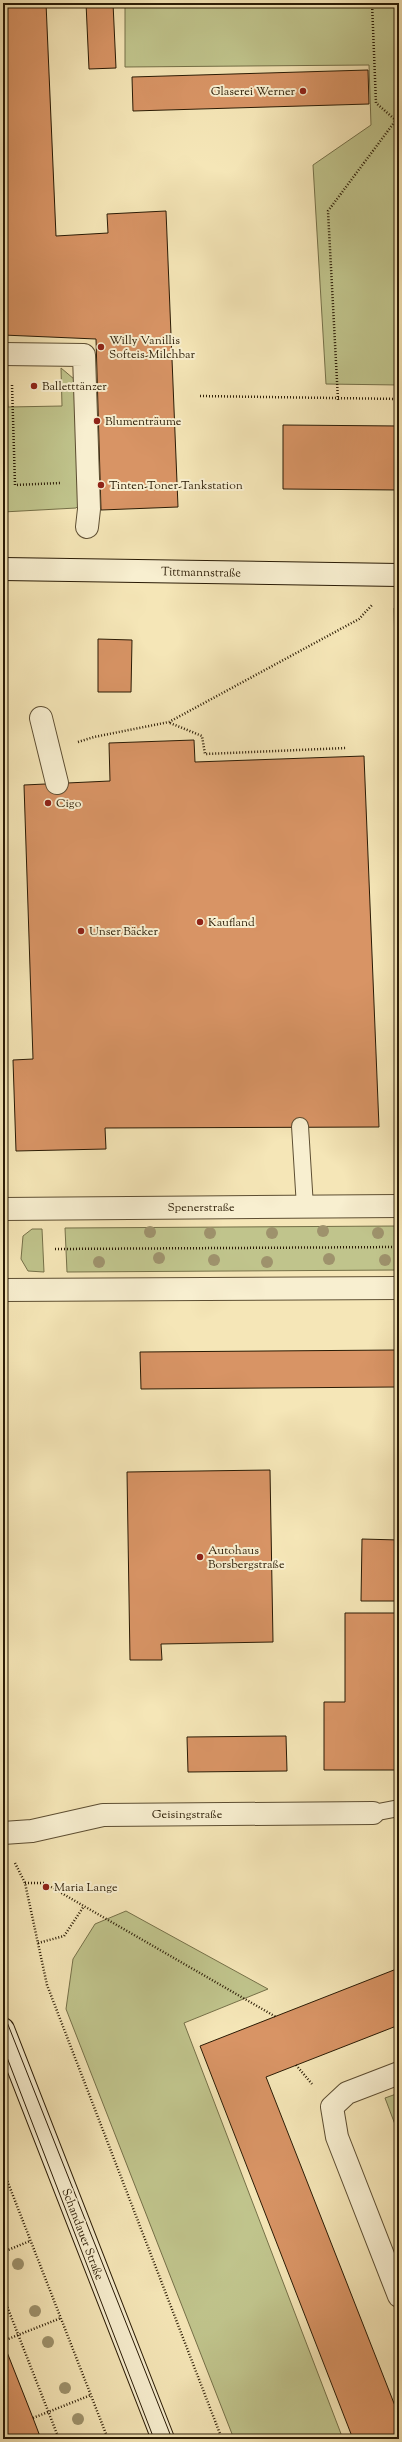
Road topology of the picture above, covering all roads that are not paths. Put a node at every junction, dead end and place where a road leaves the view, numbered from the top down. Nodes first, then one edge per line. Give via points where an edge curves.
1 (7, 354) edge
2 (87, 527) dead end
3 (3, 569) edge
4 (399, 575) edge
5 (41, 718) dead end
6 (57, 783) dead end
7 (300, 1126) dead end
8 (399, 1206) edge
9 (305, 1207) junction
10 (3, 1209) edge
11 (399, 1288) edge
12 (3, 1290) edge
13 (399, 1808) edge
14 (373, 1813) joint
15 (3, 1833) edge
16 (3, 2029) edge
17 (399, 2073) edge
18 (399, 2296) edge
19 (163, 2439) edge

1 - 2 street via 84,355
3 - 4 street, Tittmannstraße
5 - 6 street
7 - 9 lane
8 - 9 street, Spenerstraße
9 - 10 street, Spenerstraße
11 - 12 street
13 - 14 lane
14 - 15 street, Geisingstraße via 103,1815 32,1831
16 - 19 street, Schandauer Straße
17 - 18 street via 347,2093 332,2107 337,2137

